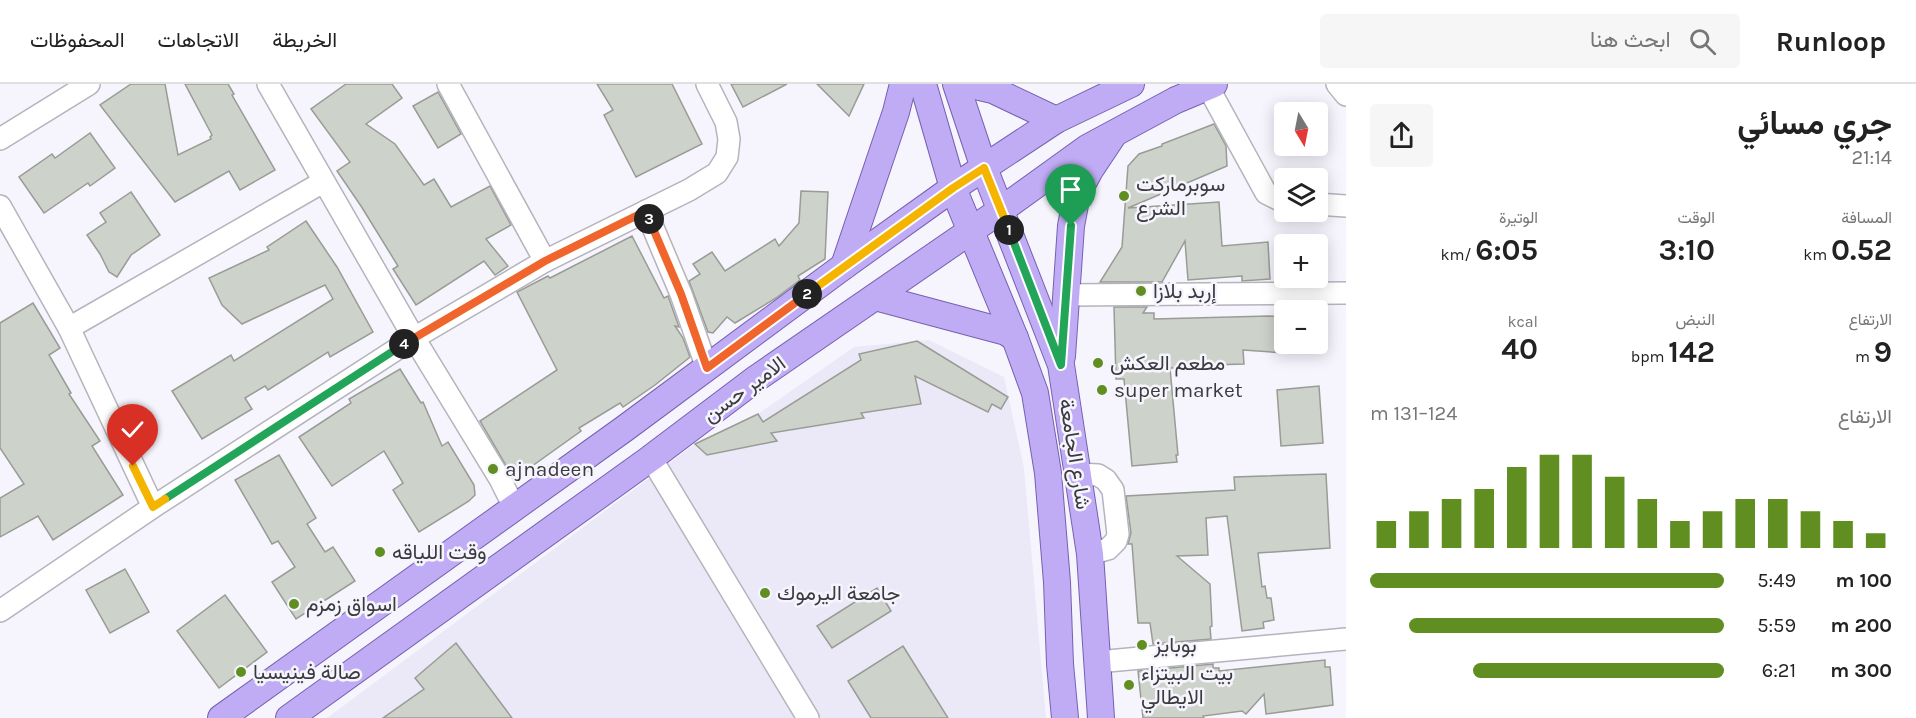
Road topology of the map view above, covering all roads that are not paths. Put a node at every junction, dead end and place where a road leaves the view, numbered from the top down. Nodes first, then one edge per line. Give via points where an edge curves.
1 (88, 84) edge
2 (268, 84) edge
3 (448, 84) edge
4 (707, 84) edge
5 (903, 84) edge
6 (923, 84) edge
7 (956, 84) edge
8 (967, 84) edge
9 (1131, 84) edge
10 (1336, 84) edge
11 (1211, 85) edge
12 (1346, 94) edge
13 (1056, 120) junction
14 (1117, 130) junction
15 (0, 139) edge
16 (984, 168) junction
17 (323, 182) junction
18 (953, 188) junction
19 (1274, 197) edge
20 (1328, 205) edge
21 (0, 206) edge
22 (1346, 206) edge
23 (1001, 210) junction
24 (646, 211) junction
25 (970, 231) junction
26 (545, 261) junction
27 (844, 266) junction
28 (1346, 293) edge
29 (1066, 295) junction
30 (875, 297) junction
31 (69, 328) junction
32 (414, 338) junction
33 (1015, 338) junction
34 (1061, 365) junction
35 (707, 368) junction
36 (651, 458) junction
37 (153, 507) junction
38 (514, 507) junction
39 (0, 611) edge
40 (1346, 639) edge
41 (1097, 662) junction
42 (221, 718) edge
43 (289, 718) edge
44 (808, 718) edge
45 (1065, 718) edge
46 (1101, 718) edge

1 - 15 street
2 - 17 street
3 - 26 street
4 - 24 street via 726,122 727,157 717,173
5 - 27 main road
6 - 18 main road, شارع الجامعة
7 - 16 main road, شارع الجامعة
8 - 13 main road via 993,90
9 - 13 main road, الامير حسن
10 - 12 street
11 - 14 main road, الامير حسن
11 - 19 street via 1266,193
13 - 16 main road, الامير حسن
14 - 23 main road, الامير حسن
14 - 29 main road via 1077,194
16 - 18 main road, الامير حسن
16 - 23 main road, شارع الجامعة
17 - 31 street
17 - 32 street
18 - 25 main road, شارع الجامعة
18 - 27 main road, الامير حسن
20 - 22 street
21 - 31 street
23 - 25 main road, الامير حسن
23 - 34 main road, شارع الجامعة
24 - 26 street
24 - 35 street
25 - 30 main road, الامير حسن
25 - 33 main road, شارع الجامعة
26 - 32 street
27 - 35 main road, الامير حسن
28 - 29 street
29 - 34 main road
30 - 33 main road via 1006,332
30 - 36 main road, الامير حسن via 756,378
31 - 37 street
32 - 37 street
32 - 38 street
33 - 45 main road, شارع الجامعة via 1035,393 1048,473
34 - 41 main road, شارع الجامعة via 1090,554
35 - 38 main road, الامير حسن
36 - 43 main road, الامير حسن
36 - 44 street
37 - 39 street
38 - 42 main road, الامير حسن
40 - 41 street
41 - 46 main road, شارع الجامعة

